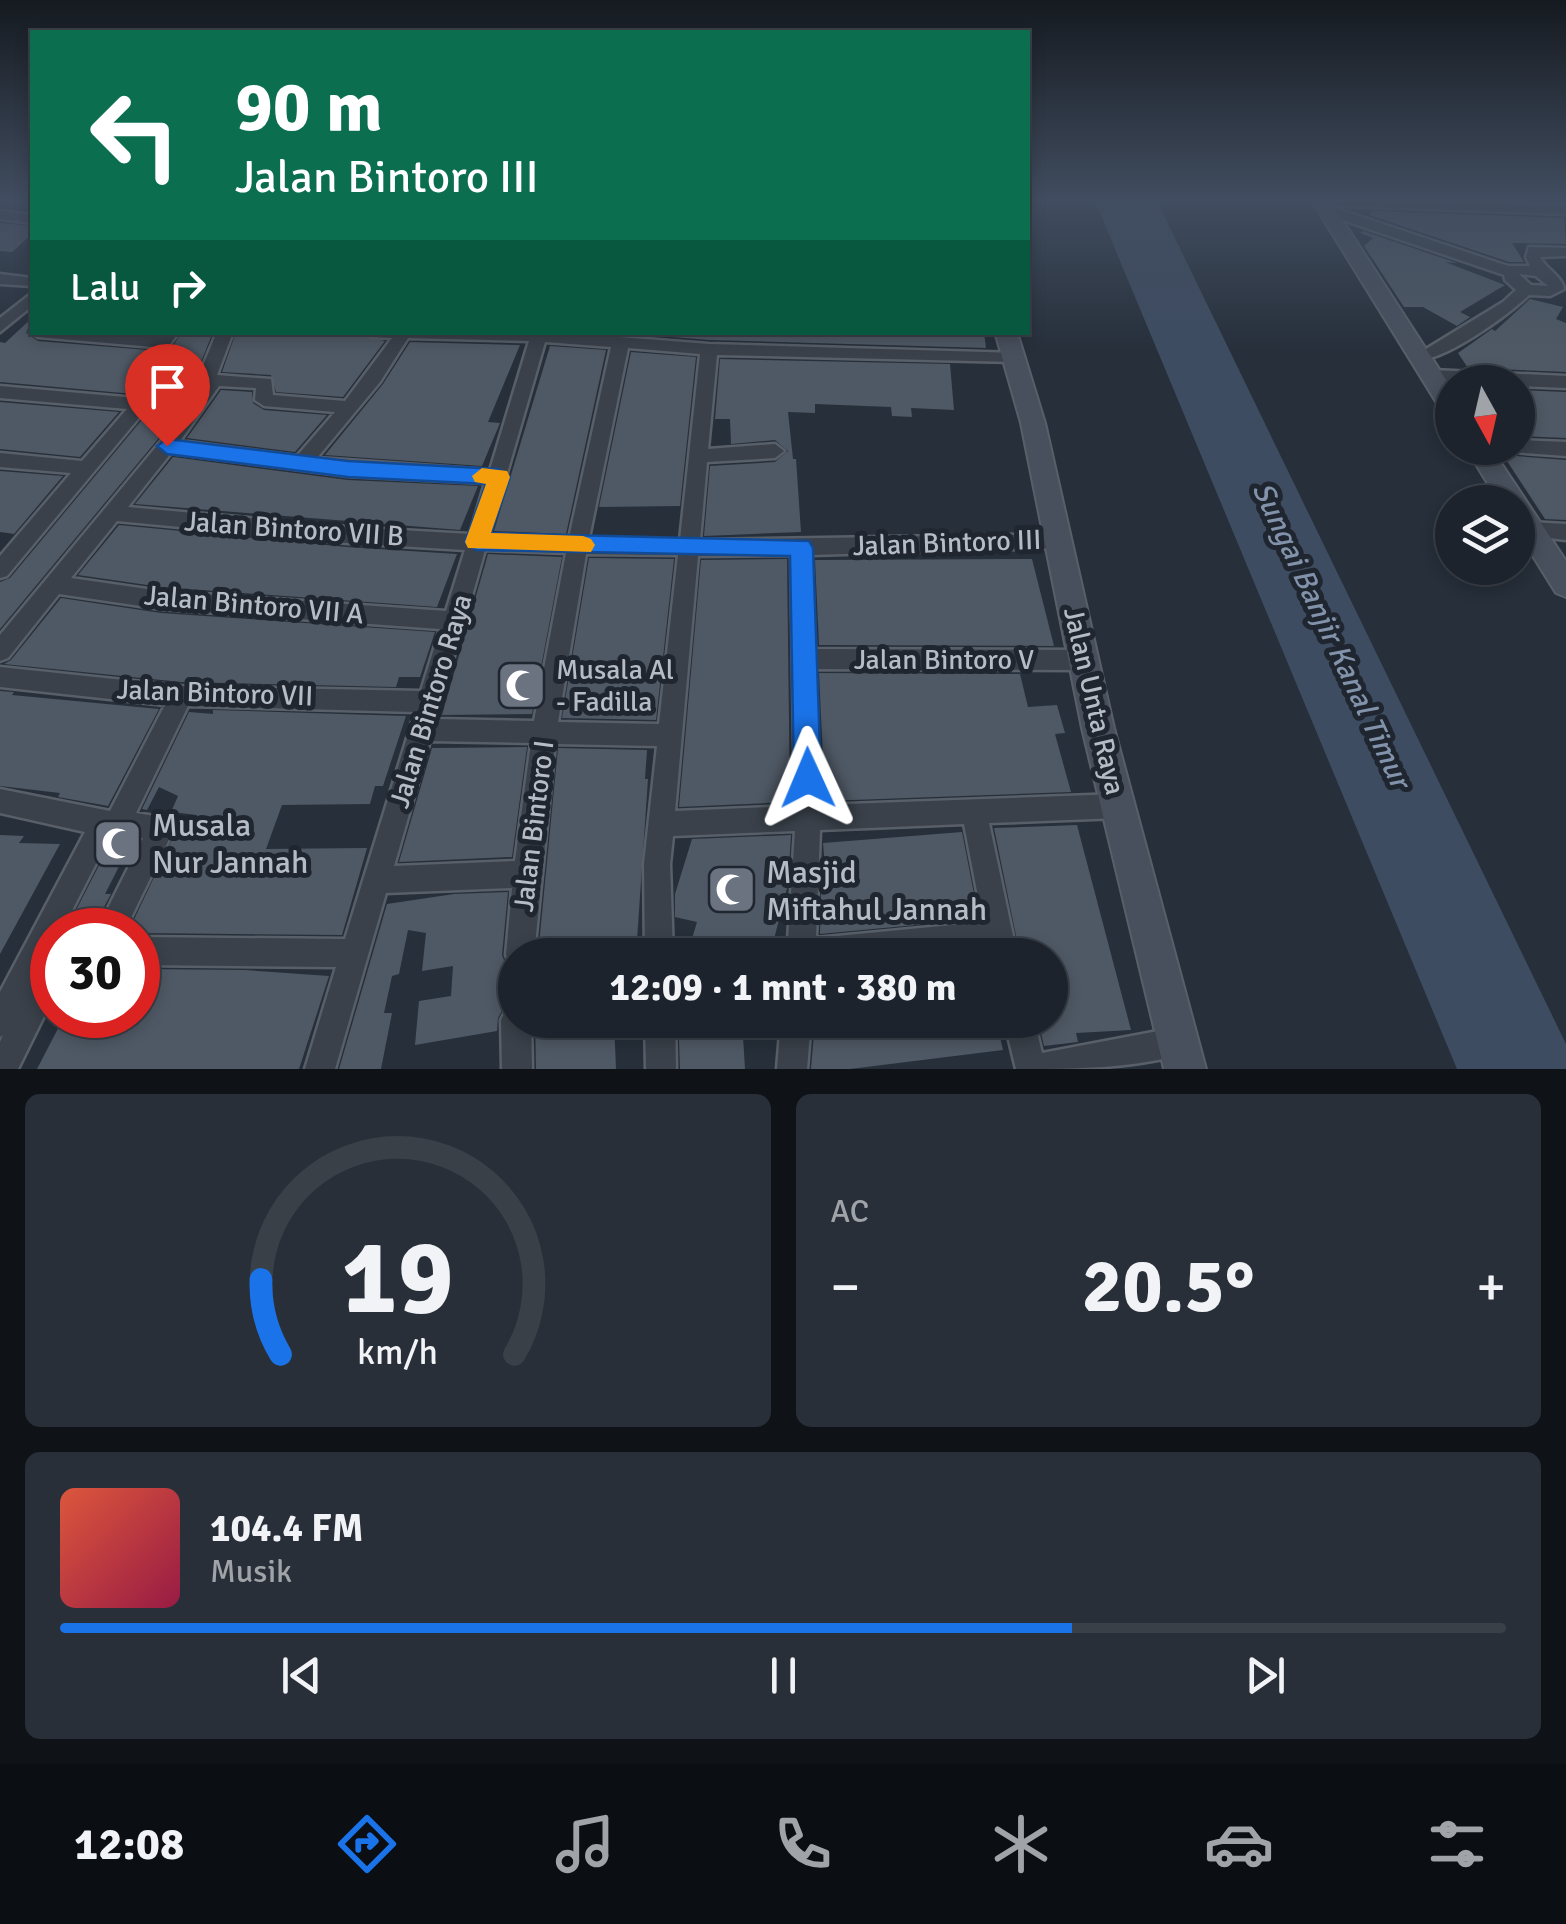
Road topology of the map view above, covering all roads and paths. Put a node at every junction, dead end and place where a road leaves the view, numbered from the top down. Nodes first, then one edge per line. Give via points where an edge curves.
1 (1353, 251) edge
2 (1453, 251) edge
3 (1534, 251) edge
4 (1511, 272) junction
5 (1540, 272) junction
6 (0, 279) edge
7 (30, 282) edge
8 (1526, 289) junction
9 (1560, 295) edge
10 (30, 300) edge
11 (30, 311) edge
12 (2, 330) edge
13 (30, 332) edge
14 (58, 335) edge
15 (224, 335) edge
16 (402, 335) joint
17 (540, 335) edge
18 (167, 338) edge
19 (620, 345) junction
20 (1010, 345) edge
21 (709, 349) junction
22 (1420, 356) junction
23 (1432, 376) junction
24 (212, 380) junction
25 (1435, 381) edge
26 (1566, 382) edge
27 (0, 392) edge
28 (141, 404) junction
29 (348, 407) junction
30 (167, 446) junction
31 (1535, 448) edge
32 (1566, 449) edge
33 (775, 451) dead end
34 (698, 456) junction
35 (0, 460) edge
36 (302, 464) junction
37 (86, 468) junction
38 (499, 477) junction
39 (111, 513) junction
40 (1535, 523) edge
41 (1566, 532) edge
42 (1535, 537) edge
43 (1057, 540) junction
44 (476, 542) junction
45 (577, 545) junction
46 (689, 546) junction
47 (801, 548) junction
48 (0, 570) edge
49 (52, 584) junction
50 (1566, 586) edge
51 (456, 621) junction
52 (0, 651) edge
53 (805, 659) junction
54 (1084, 660) junction
55 (0, 677) edge
56 (181, 696) junction
57 (432, 702) junction
58 (422, 730) junction
59 (544, 734) junction
60 (669, 735) junction
61 (0, 801) edge
62 (1119, 806) junction
63 (974, 813) junction
64 (808, 818) junction
65 (110, 822) junction
66 (662, 824) junction
67 (525, 874) junction
68 (376, 880) junction
69 (122, 908) edge
70 (521, 938) edge
71 (659, 938) edge
72 (802, 938) edge
73 (1000, 938) edge
74 (160, 951) edge
75 (354, 953) junction
76 (30, 1014) edge
77 (0, 1022) edge
78 (516, 1038) edge
79 (660, 1038) edge
80 (795, 1038) edge
81 (1024, 1038) edge
82 (1182, 1056) edge
83 (2, 1069) edge
84 (320, 1069) edge
85 (517, 1069) edge
86 (661, 1069) edge
87 (792, 1069) edge
88 (1033, 1069) edge

1 - 22 street
2 - 4 street
3 - 5 street
4 - 5 street
4 - 8 street
5 - 9 street
6 - 7 street
8 - 9 street
8 - 22 street
10 - 12 street
11 - 12 street
12 - 13 street
14 - 18 street via 113,342
15 - 24 street via 208,372
16 - 17 street
16 - 29 street
17 - 19 street
17 - 38 street, Jalan Bintoro Raya
18 - 28 street via 155,385
19 - 21 street
19 - 45 street, Jalan Bintoro I
20 - 21 street
20 - 43 street, Jalan Unta Raya
21 - 34 street
22 - 23 street
23 - 25 street
23 - 26 street
24 - 29 street via 265,383 264,400
24 - 30 street
27 - 28 street
28 - 37 street
29 - 36 street
30 - 36 street
30 - 39 street
31 - 32 street
33 - 34 street
34 - 46 street
35 - 37 street
36 - 38 street
37 - 48 street
38 - 44 street, Jalan Bintoro Raya
39 - 44 street, Jalan Bintoro VII B via 274,532
39 - 49 street
40 - 41 street
42 - 50 street
43 - 47 street, Jalan Bintoro III
43 - 54 street, Jalan Unta Raya
44 - 45 street, Jalan Bintoro III
44 - 51 street, Jalan Bintoro Raya
45 - 46 street, Jalan Bintoro III
45 - 59 street, Jalan Bintoro I
46 - 47 street, Jalan Bintoro III
46 - 60 street
47 - 53 street
49 - 51 street, Jalan Bintoro VII A via 161,600
49 - 52 street
51 - 57 street, Jalan Bintoro Raya
53 - 54 street, Jalan Bintoro V
53 - 64 street
54 - 62 street, Jalan Unta Raya
55 - 56 street, Jalan Bintoro VII
56 - 57 street, Jalan Bintoro VII
56 - 65 street
57 - 58 street, Jalan Bintoro Raya
58 - 59 street
58 - 68 street, Jalan Bintoro Raya
59 - 60 street
59 - 67 street, Jalan Bintoro I
60 - 66 street
61 - 65 street
62 - 63 street
62 - 82 street, Jalan Unta Raya
63 - 64 street
63 - 73 street
64 - 66 street
64 - 72 street
65 - 69 street via 153,824 159,833
65 - 77 street
66 - 71 street
67 - 68 street
67 - 70 street, Jalan Bintoro I
68 - 75 street, Jalan Bintoro Raya
74 - 75 street
75 - 84 street, Jalan Bintoro Raya
76 - 83 street
78 - 85 street
79 - 86 street
80 - 87 street
81 - 88 street
82 - 88 street

